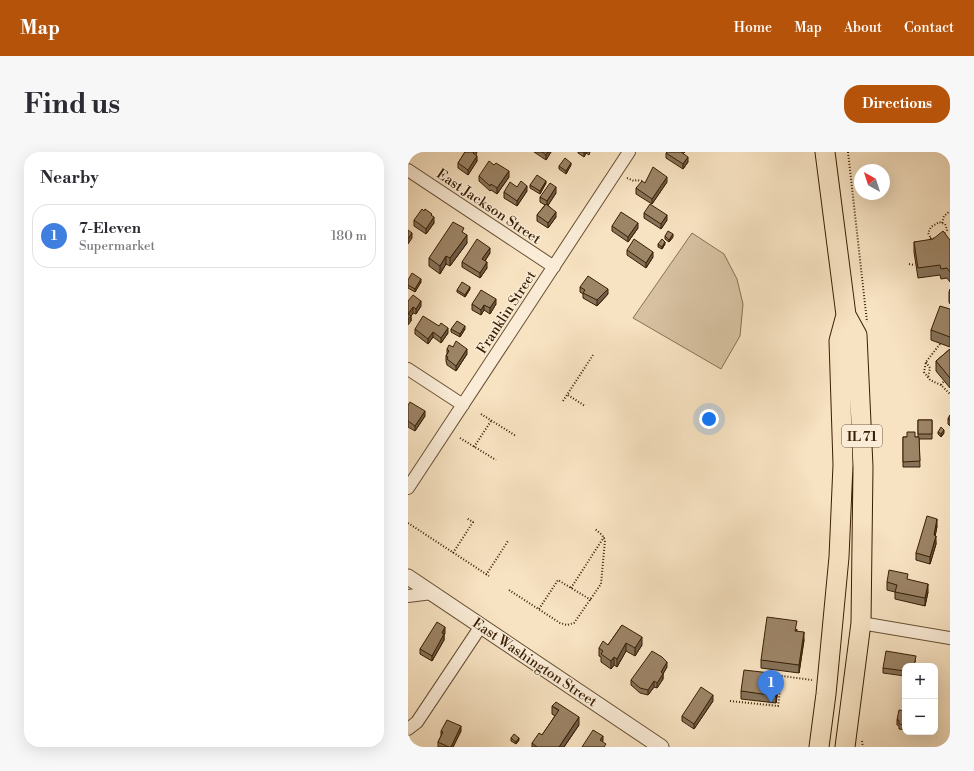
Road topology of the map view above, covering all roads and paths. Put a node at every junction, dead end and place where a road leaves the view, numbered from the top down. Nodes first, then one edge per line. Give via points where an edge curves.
1 (629, 152) edge
2 (825, 152) edge
3 (848, 152) edge
4 (408, 170) edge
5 (627, 178) dead end
6 (647, 184) edge
7 (950, 211) edge
8 (942, 222) junction
9 (944, 234) junction
10 (930, 238) junction
11 (946, 238) edge
12 (935, 246) edge
13 (909, 264) dead end
14 (915, 265) edge
15 (554, 267) junction
16 (846, 315) junction
17 (867, 324) dead end
18 (940, 344) edge
19 (593, 355) dead end
20 (926, 362) junction
21 (408, 369) edge
22 (928, 379) junction
23 (944, 381) edge
24 (941, 385) junction
25 (567, 394) junction
26 (950, 394) edge
27 (563, 401) dead end
28 (463, 405) junction
29 (585, 406) dead end
30 (481, 414) dead end
31 (491, 421) junction
32 (516, 436) dead end
33 (460, 438) dead end
34 (474, 447) junction
35 (496, 460) dead end
36 (408, 488) edge
37 (466, 518) dead end
38 (408, 523) edge
39 (594, 529) dead end
40 (604, 537) junction
41 (508, 541) dead end
42 (453, 553) junction
43 (408, 577) edge
44 (570, 588) junction
45 (509, 590) dead end
46 (432, 594) junction
47 (408, 596) edge
48 (591, 600) junction
49 (539, 609) junction
50 (861, 623) junction
51 (481, 626) junction
52 (950, 638) edge
53 (818, 680) dead end
54 (730, 701) dead end
55 (408, 729) edge
56 (662, 747) edge
57 (819, 747) edge
58 (845, 747) edge

1 - 15 street, Franklin Street
2 - 16 main road, IL 71
3 - 17 path
4 - 15 street, East Jackson Street
5 - 6 path
7 - 8 path
8 - 9 path via 947,228
8 - 10 path via 931,227 928,233
9 - 10 path via 934,239
9 - 11 path
10 - 12 path
13 - 14 path
15 - 28 street, Franklin Street
16 - 50 main road, IL 71 via 857,335 862,452
16 - 57 main road, IL 71 via 839,341 843,465 839,557
18 - 20 path
19 - 25 path
20 - 22 path via 924,372
20 - 22 path via 930,368
21 - 28 street
22 - 24 path
23 - 24 path
24 - 26 path
25 - 27 path
25 - 29 path
28 - 36 street, Franklin Street
30 - 31 path
31 - 32 path
31 - 34 path
33 - 34 path
34 - 35 path
37 - 42 path via 474,522
38 - 42 path
39 - 40 path
40 - 44 path
40 - 48 path via 601,584
41 - 42 path via 488,576
43 - 46 street, East Washington Street
44 - 48 path
44 - 49 path via 558,580
45 - 49 path
46 - 47 street
46 - 51 street, East Washington Street
48 - 49 path via 576,622 567,626
50 - 52 street
50 - 58 main road, IL 71
51 - 55 street via 417,722
51 - 56 street, East Washington Street
53 - 54 path via 782,676 778,706

